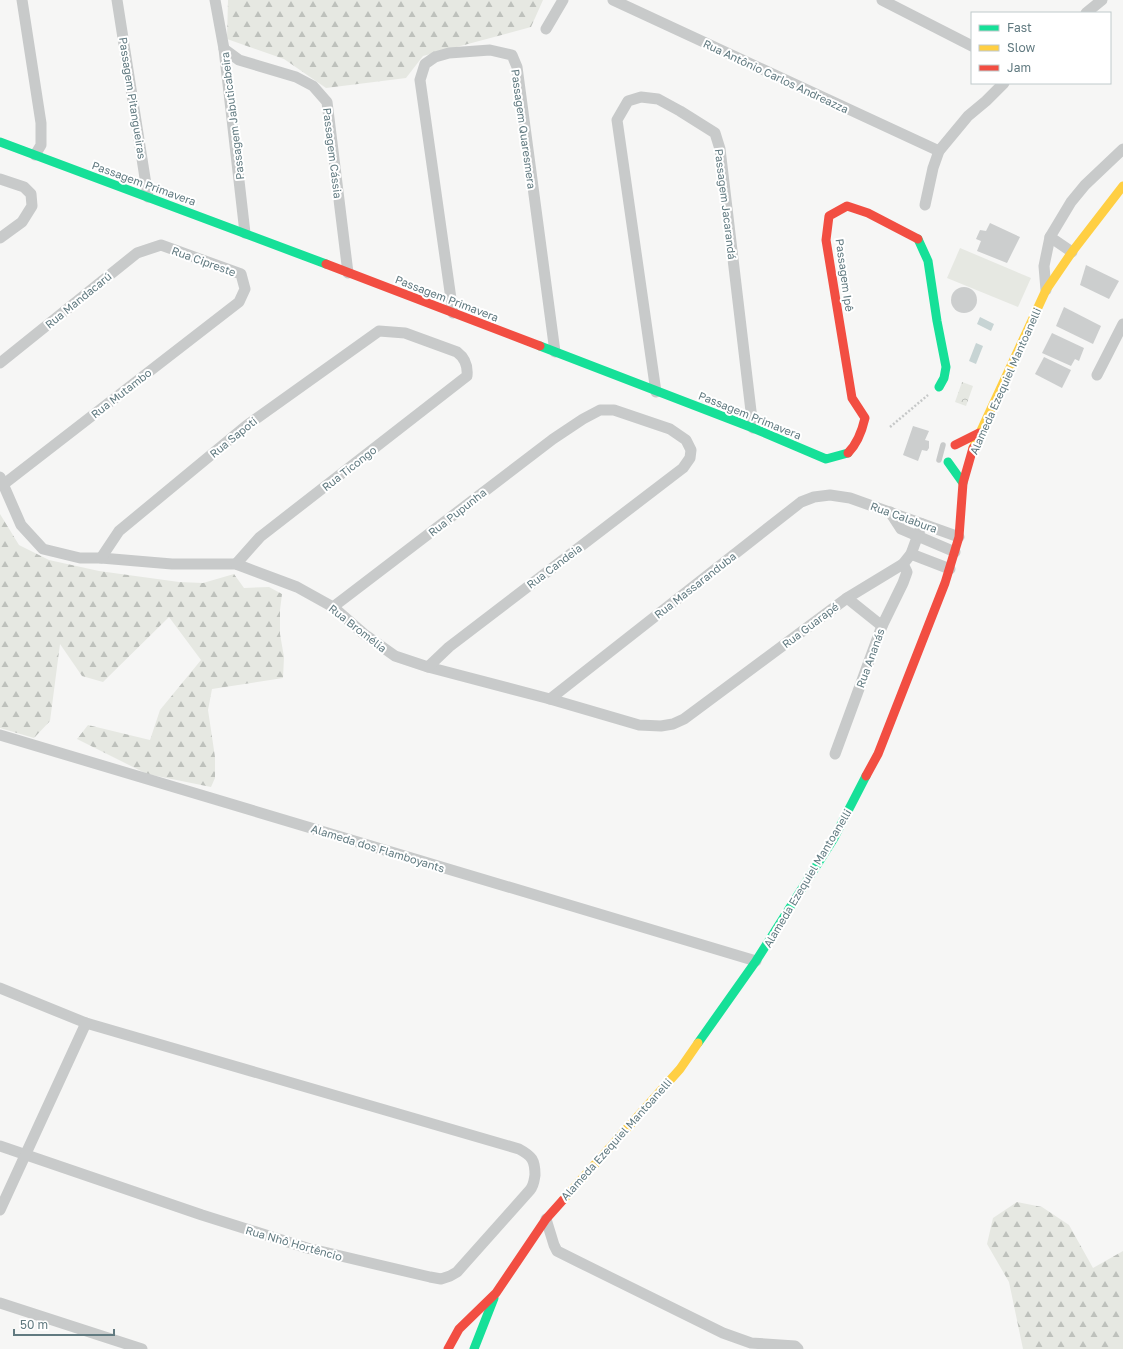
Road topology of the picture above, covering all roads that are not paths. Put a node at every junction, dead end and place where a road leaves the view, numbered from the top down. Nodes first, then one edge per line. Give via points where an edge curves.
1 (22, 0) edge
2 (117, 0) edge
3 (215, 0) edge
4 (563, 0) edge
5 (613, 0) edge
6 (882, 0) edge
7 (1102, 0) edge
8 (1087, 12) edge
9 (546, 29) dead end
10 (971, 45) edge
11 (224, 49) junction
12 (1003, 84) edge
13 (0, 142) edge
14 (1123, 149) edge
15 (939, 151) junction
16 (35, 155) junction
17 (0, 179) edge
18 (1123, 186) edge
19 (148, 197) junction
20 (925, 205) dead end
21 (245, 233) junction
22 (1050, 237) junction
23 (0, 238) edge
24 (161, 246) joint
25 (1072, 252) junction
26 (348, 273) junction
27 (1046, 290) junction
28 (239, 302) joint
29 (453, 313) junction
30 (1123, 324) edge
31 (379, 332) joint
32 (555, 352) junction
33 (0, 363) edge
34 (1098, 375) dead end
35 (940, 387) road end
36 (656, 392) junction
37 (865, 418) joint
38 (753, 428) junction
39 (979, 432) junction
40 (944, 445) dead end
41 (955, 445) dead end
42 (944, 461) joint
43 (684, 468) joint
44 (2, 480) edge
45 (963, 483) junction
46 (850, 498) joint
47 (890, 512) junction
48 (922, 524) junction
49 (918, 536) junction
50 (959, 537) junction
51 (955, 552) junction
52 (911, 554) junction
53 (101, 558) junction
54 (236, 564) junction
55 (903, 564) junction
56 (950, 570) junction
57 (847, 598) junction
58 (333, 607) junction
59 (882, 626) junction
60 (428, 667) junction
61 (550, 699) junction
62 (684, 719) joint
63 (0, 735) edge
64 (835, 754) dead end
65 (756, 961) junction
66 (0, 988) edge
67 (86, 1023) junction
68 (0, 1146) edge
69 (24, 1155) junction
70 (0, 1210) edge
71 (546, 1219) junction
72 (496, 1292) junction
73 (0, 1303) edge
74 (142, 1349) edge
75 (448, 1349) edge
76 (474, 1349) edge
77 (798, 1349) edge

1 - 16 street via 41,123 41,145
2 - 19 street, Passagem Pitangueiras
3 - 11 street, Passagem Jabuticabeira
4 - 9 street
5 - 15 street, Rua Antônio Carlos Andreazza
6 - 10 street
7 - 8 street
11 - 21 street, Passagem Jabuticabeira
11 - 26 street, Passagem Cássia via 239,60 296,76 313,86 327,102
12 - 15 street via 968,116
13 - 16 main road, Passagem Primavera
14 - 22 street via 1085,185 1071,202
15 - 20 street
16 - 19 main road, Passagem Primavera
17 - 23 street via 24,187 31,194 32,206 22,222
18 - 25 main road, Alameda Ezequiel Mantoanelli
19 - 21 main road, Passagem Primavera
21 - 26 main road, Passagem Primavera
22 - 25 street
22 - 27 street via 1044,266
24 - 28 street, Rua Cipreste via 241,274 245,289
24 - 33 street, Rua Mandacarú via 137,253
25 - 27 main road, Alameda Ezequiel Mantoanelli
26 - 29 main road, Passagem Primavera
27 - 39 main road, Alameda Ezequiel Mantoanelli
28 - 44 street, Rua Mutambo
29 - 32 main road, Passagem Primavera
29 - 32 street, Passagem Quaresmera via 420,80 425,64 435,57 449,53 490,50 512,55 517,67
30 - 34 street
31 - 53 street, Rua Sapoti via 246,426 119,531
31 - 54 street, Rua Ticongo via 405,333 457,352 464,357 467,376 260,537
32 - 36 main road, Passagem Primavera
35 - 37 main road, Passagem Ipê via 946,367 928,261 919,239 868,213 848,206 829,216 826,240 852,398
36 - 38 main road, Passagem Primavera
36 - 38 street, Passagem Jacarandá via 617,120 628,101 641,97 658,99 680,111 715,133 719,144
37 - 38 main road, Passagem Primavera via 861,434 853,448 847,454 826,459
39 - 41 main road
39 - 45 main road, Alameda Ezequiel Mantoanelli
40 - 42 lane
42 - 45 main road
43 - 58 street, Rua Pupunha via 691,450 686,440 670,429 614,410 600,410 553,438
43 - 60 street, Rua Candeia via 461,637
44 - 53 street, Rua Bromélia via 21,525 43,549 80,558
45 - 50 main road, Alameda Ezequiel Mantoanelli
46 - 47 street, Rua Calabura
46 - 61 street, Rua Massaranduba via 830,495 801,502
47 - 48 street, Rua Calabura
47 - 49 street via 901,529
48 - 49 street, Rua Guarapé
48 - 50 street, Rua Calabura
49 - 51 street
49 - 52 street, Rua Guarapé
50 - 51 main road, Alameda Ezequiel Mantoanelli
51 - 56 main road, Alameda Ezequiel Mantoanelli
52 - 55 street, Rua Guarapé
52 - 56 street
53 - 54 street, Rua Bromélia via 172,564
54 - 58 street, Rua Bromélia via 298,587
55 - 57 street, Rua Guarapé
55 - 59 street, Rua Ananás via 907,572
56 - 65 main road, Alameda Ezequiel Mantoanelli via 878,754 834,838
57 - 59 street
57 - 62 street, Rua Guarapé
58 - 60 street, Rua Bromélia via 394,656
59 - 64 street, Rua Ananás
60 - 61 street, Rua Bromélia
61 - 62 street, Rua Bromélia via 639,725 662,726
63 - 65 street, Alameda dos Flamboyants
65 - 71 main road, Alameda Ezequiel Mantoanelli via 680,1069
66 - 67 street
67 - 69 street
67 - 69 street, Rua Nhô Hortêncio via 507,1146 528,1154 533,1161 534,1186 469,1260 457,1272 441,1279 307,1248
68 - 69 street, Rua Nhô Hortêncio
69 - 70 street
71 - 72 main road, Alameda Ezequiel Mantoanelli
71 - 77 street via 557,1250 582,1263 723,1333 751,1343 795,1346
72 - 75 main road, Alameda Ezequiel Mantoanelli via 459,1329
72 - 76 main road, Alameda Ezequiel Mantoanelli
73 - 74 street

